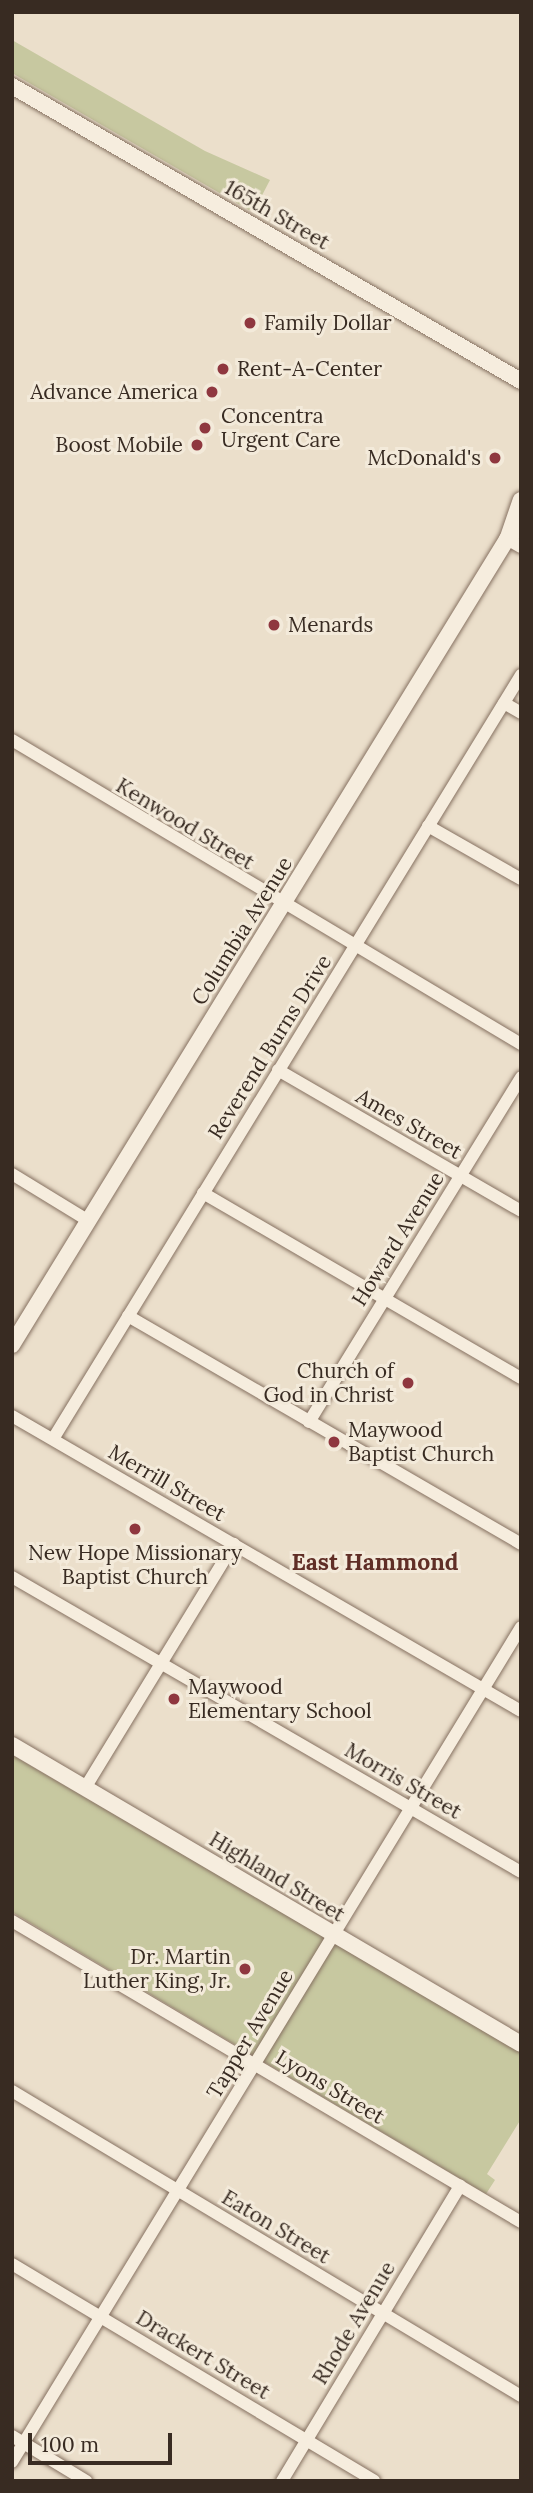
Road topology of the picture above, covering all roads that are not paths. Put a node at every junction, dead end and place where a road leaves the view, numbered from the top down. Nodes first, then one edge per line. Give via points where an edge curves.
1 (12, 86) edge
2 (521, 381) edge
3 (521, 500) edge
4 (521, 526) edge
5 (514, 543) edge
6 (521, 675) edge
7 (504, 703) junction
8 (521, 713) edge
9 (12, 740) edge
10 (428, 826) junction
11 (521, 879) edge
12 (282, 905) junction
13 (354, 947) junction
14 (521, 1044) edge
15 (278, 1070) junction
16 (521, 1077) edge
17 (12, 1174) edge
18 (460, 1176) junction
19 (202, 1193) junction
20 (521, 1211) edge
21 (89, 1221) junction
22 (385, 1298) junction
23 (128, 1317) junction
24 (12, 1345) edge
25 (521, 1378) edge
26 (12, 1416) edge
27 (309, 1422) junction
28 (53, 1439) junction
29 (234, 1544) junction
30 (521, 1544) edge
31 (12, 1577) edge
32 (521, 1627) edge
33 (162, 1664) junction
34 (483, 1690) junction
35 (521, 1711) edge
36 (12, 1745) edge
37 (85, 1788) junction
38 (410, 1808) junction
39 (521, 1872) edge
40 (12, 1921) edge
41 (334, 1935) junction
42 (521, 2044) edge
43 (254, 2065) junction
44 (12, 2091) edge
45 (460, 2186) junction
46 (177, 2190) junction
47 (521, 2222) edge
48 (12, 2264) edge
49 (382, 2313) junction
50 (101, 2317) junction
51 (521, 2396) edge
52 (18, 2440) edge
53 (307, 2440) junction
54 (12, 2462) edge
55 (86, 2481) edge
56 (282, 2481) edge
57 (374, 2481) edge

1 - 2 street, 165th Street
3 - 5 street, Columbia Avenue
4 - 5 street, Columbia Avenue
5 - 12 street, Columbia Avenue
6 - 7 street, Reverend Burns Drive
7 - 8 street
7 - 10 street, Reverend Burns Drive
9 - 12 street, Kenwood Street
10 - 11 street
10 - 13 street, Reverend Burns Drive
12 - 13 street, Kenwood Street
12 - 21 street, Columbia Avenue
13 - 14 street, Kenwood Street
13 - 15 street, Reverend Burns Drive
15 - 18 street, Ames Street
15 - 19 street, Reverend Burns Drive
16 - 18 street, Howard Avenue
17 - 21 street
18 - 20 street, Ames Street
18 - 22 street, Howard Avenue
19 - 22 street
19 - 23 street, Reverend Burns Drive
21 - 24 street, Columbia Avenue
22 - 25 street
22 - 27 street, Howard Avenue
23 - 27 street
23 - 28 street, Reverend Burns Drive
26 - 28 street, Merrill Street
27 - 30 street
28 - 29 street, Merrill Street
29 - 33 street
29 - 34 street, Merrill Street
31 - 33 street, Morris Street
32 - 34 street, Tapper Avenue
33 - 37 street
33 - 38 street, Morris Street
34 - 35 street, Merrill Street
34 - 38 street, Tapper Avenue
36 - 37 street, Highland Street
37 - 41 street, Highland Street
38 - 39 street, Morris Street
38 - 41 street, Tapper Avenue
40 - 43 street, Lyons Street
41 - 42 street, Highland Street
41 - 43 street, Tapper Avenue
43 - 45 street, Lyons Street
43 - 46 street, Tapper Avenue
44 - 46 street, Eaton Street
45 - 47 street, Lyons Street
45 - 49 street, Rhode Avenue
46 - 49 street, Eaton Street
46 - 50 street, Tapper Avenue
48 - 50 street, Drackert Street
49 - 51 street, Eaton Street
49 - 53 street, Rhode Avenue
50 - 52 street, Tapper Avenue
50 - 53 street, Drackert Street
52 - 54 street, Tapper Avenue
52 - 55 street
53 - 56 street, Rhode Avenue
53 - 57 street, Drackert Street

